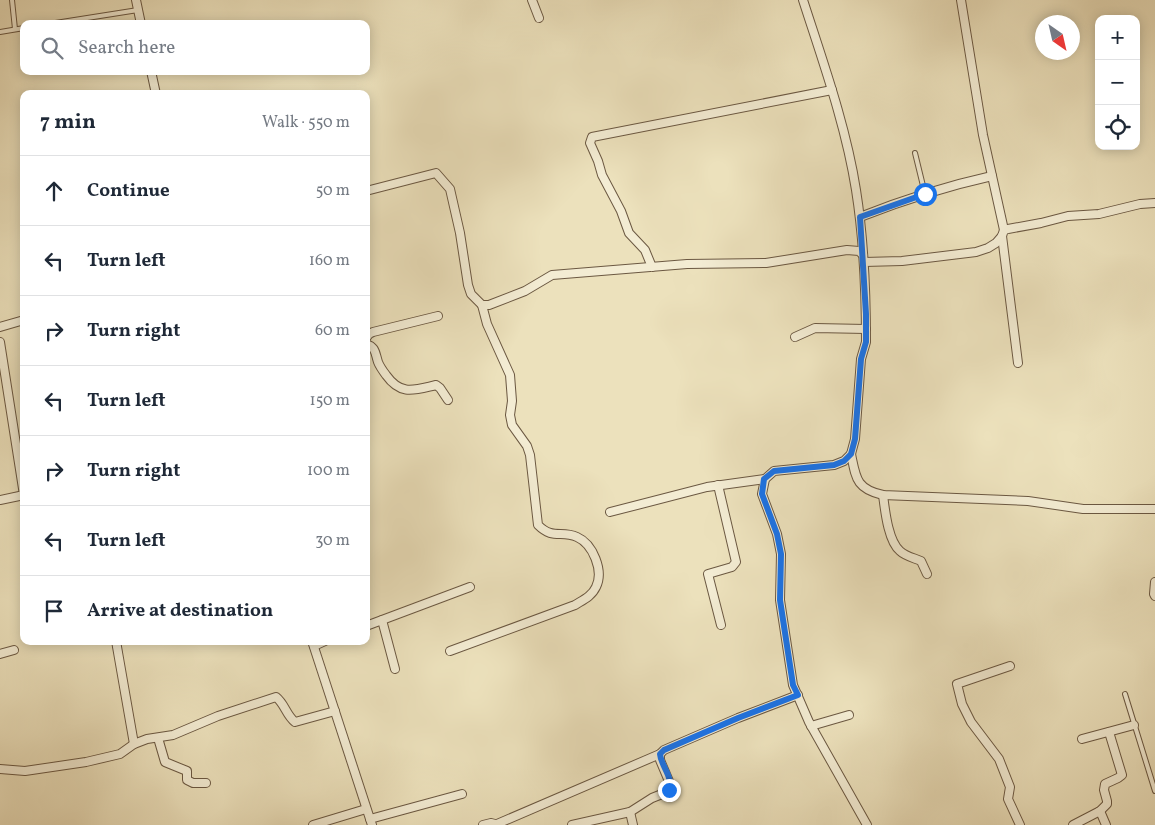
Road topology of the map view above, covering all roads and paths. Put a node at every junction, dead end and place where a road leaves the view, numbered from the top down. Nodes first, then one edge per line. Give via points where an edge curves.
1 (12, 0) edge
2 (136, 0) edge
3 (532, 0) edge
4 (803, 0) edge
5 (961, 0) edge
6 (136, 10) junction
7 (539, 18) dead end
8 (74, 20) edge
9 (140, 20) edge
10 (20, 28) edge
11 (15, 29) junction
12 (0, 32) edge
13 (152, 75) edge
14 (155, 90) edge
15 (832, 90) junction
16 (915, 153) dead end
17 (992, 176) junction
18 (370, 190) edge
19 (925, 194) junction
20 (1155, 203) edge
21 (860, 217) junction
22 (1003, 233) junction
23 (863, 258) junction
24 (652, 267) junction
25 (482, 305) junction
26 (438, 316) dead end
27 (20, 321) edge
28 (0, 327) edge
29 (866, 329) junction
30 (370, 334) edge
31 (795, 337) dead end
32 (0, 342) edge
33 (370, 347) edge
34 (1018, 362) dead end
35 (448, 400) dead end
36 (851, 454) junction
37 (20, 470) edge
38 (764, 479) junction
39 (718, 486) junction
40 (882, 495) junction
41 (20, 496) edge
42 (0, 500) edge
43 (1155, 509) edge
44 (610, 512) dead end
45 (927, 574) dead end
46 (1155, 582) edge
47 (470, 586) dead end
48 (1155, 596) edge
49 (382, 620) junction
50 (370, 624) edge
51 (721, 626) dead end
52 (117, 645) edge
53 (314, 645) edge
54 (14, 650) dead end
55 (450, 651) dead end
56 (0, 654) edge
57 (1010, 666) dead end
58 (396, 669) dead end
59 (1125, 694) dead end
60 (798, 695) junction
61 (336, 712) junction
62 (849, 715) dead end
63 (1134, 725) junction
64 (811, 726) junction
65 (1109, 732) junction
66 (158, 738) junction
67 (1082, 739) dead end
68 (134, 744) junction
69 (660, 754) junction
70 (0, 769) edge
71 (206, 784) dead end
72 (1155, 791) edge
73 (462, 794) dead end
74 (366, 809) junction
75 (1100, 811) junction
76 (630, 812) junction
77 (371, 822) edge
78 (313, 825) edge
79 (483, 825) edge
80 (498, 825) edge
81 (572, 825) edge
82 (633, 825) edge
83 (867, 825) edge
84 (1020, 825) edge
85 (1073, 825) edge
86 (1106, 825) edge

1 - 11 lane
2 - 6 street
3 - 7 street
4 - 15 street
5 - 17 street
6 - 8 lane
6 - 9 street
10 - 11 lane
11 - 12 lane
13 - 14 street
15 - 21 street
15 - 24 street via 592,136 590,144 602,175 629,233 645,250
16 - 19 lane
17 - 19 street
17 - 22 street
18 - 25 street via 436,173 450,190 468,285 471,294
19 - 21 street
20 - 22 street via 1100,214 1068,216
21 - 23 street
22 - 23 street via 988,248 976,252 902,261
22 - 34 street
23 - 24 street via 858,251 847,250 766,263
23 - 29 street
24 - 25 street via 552,275 525,291
25 - 55 street via 510,375 510,415 512,425 530,454 538,525 550,534 577,537 586,543 594,556 598,578 589,596 575,605
26 - 30 street
27 - 28 street
29 - 31 street via 815,328
29 - 36 street
32 - 37 street
33 - 35 street via 375,350 381,368 400,389 414,390 436,385
36 - 38 street via 834,465 774,471
36 - 40 street via 858,482 865,489
38 - 39 street
38 - 60 street via 762,494 781,554 780,600 793,685
39 - 44 street
39 - 51 street via 736,562 732,567 708,574
40 - 43 street via 1028,501 1083,509
40 - 45 street via 895,545 921,561
41 - 42 street
46 - 48 street
47 - 49 street
49 - 50 street
49 - 58 street
52 - 68 street
53 - 61 street
54 - 56 street
57 - 84 street via 957,684 971,722 999,759 1010,787 1008,799
59 - 63 lane
60 - 64 street
60 - 69 street
61 - 66 street via 295,722 276,697
61 - 74 street
62 - 64 street
63 - 65 street
63 - 72 lane
64 - 83 street
65 - 67 street
65 - 75 street via 1122,775 1105,784 1107,804
66 - 68 street
66 - 71 street via 165,762 187,771 187,780
68 - 70 street via 120,754 86,762 25,771
69 - 76 street via 669,777 669,790
69 - 80 street
73 - 77 street
74 - 77 street
74 - 78 street
75 - 85 street
75 - 86 street
76 - 81 street
76 - 82 street
79 - 80 street

